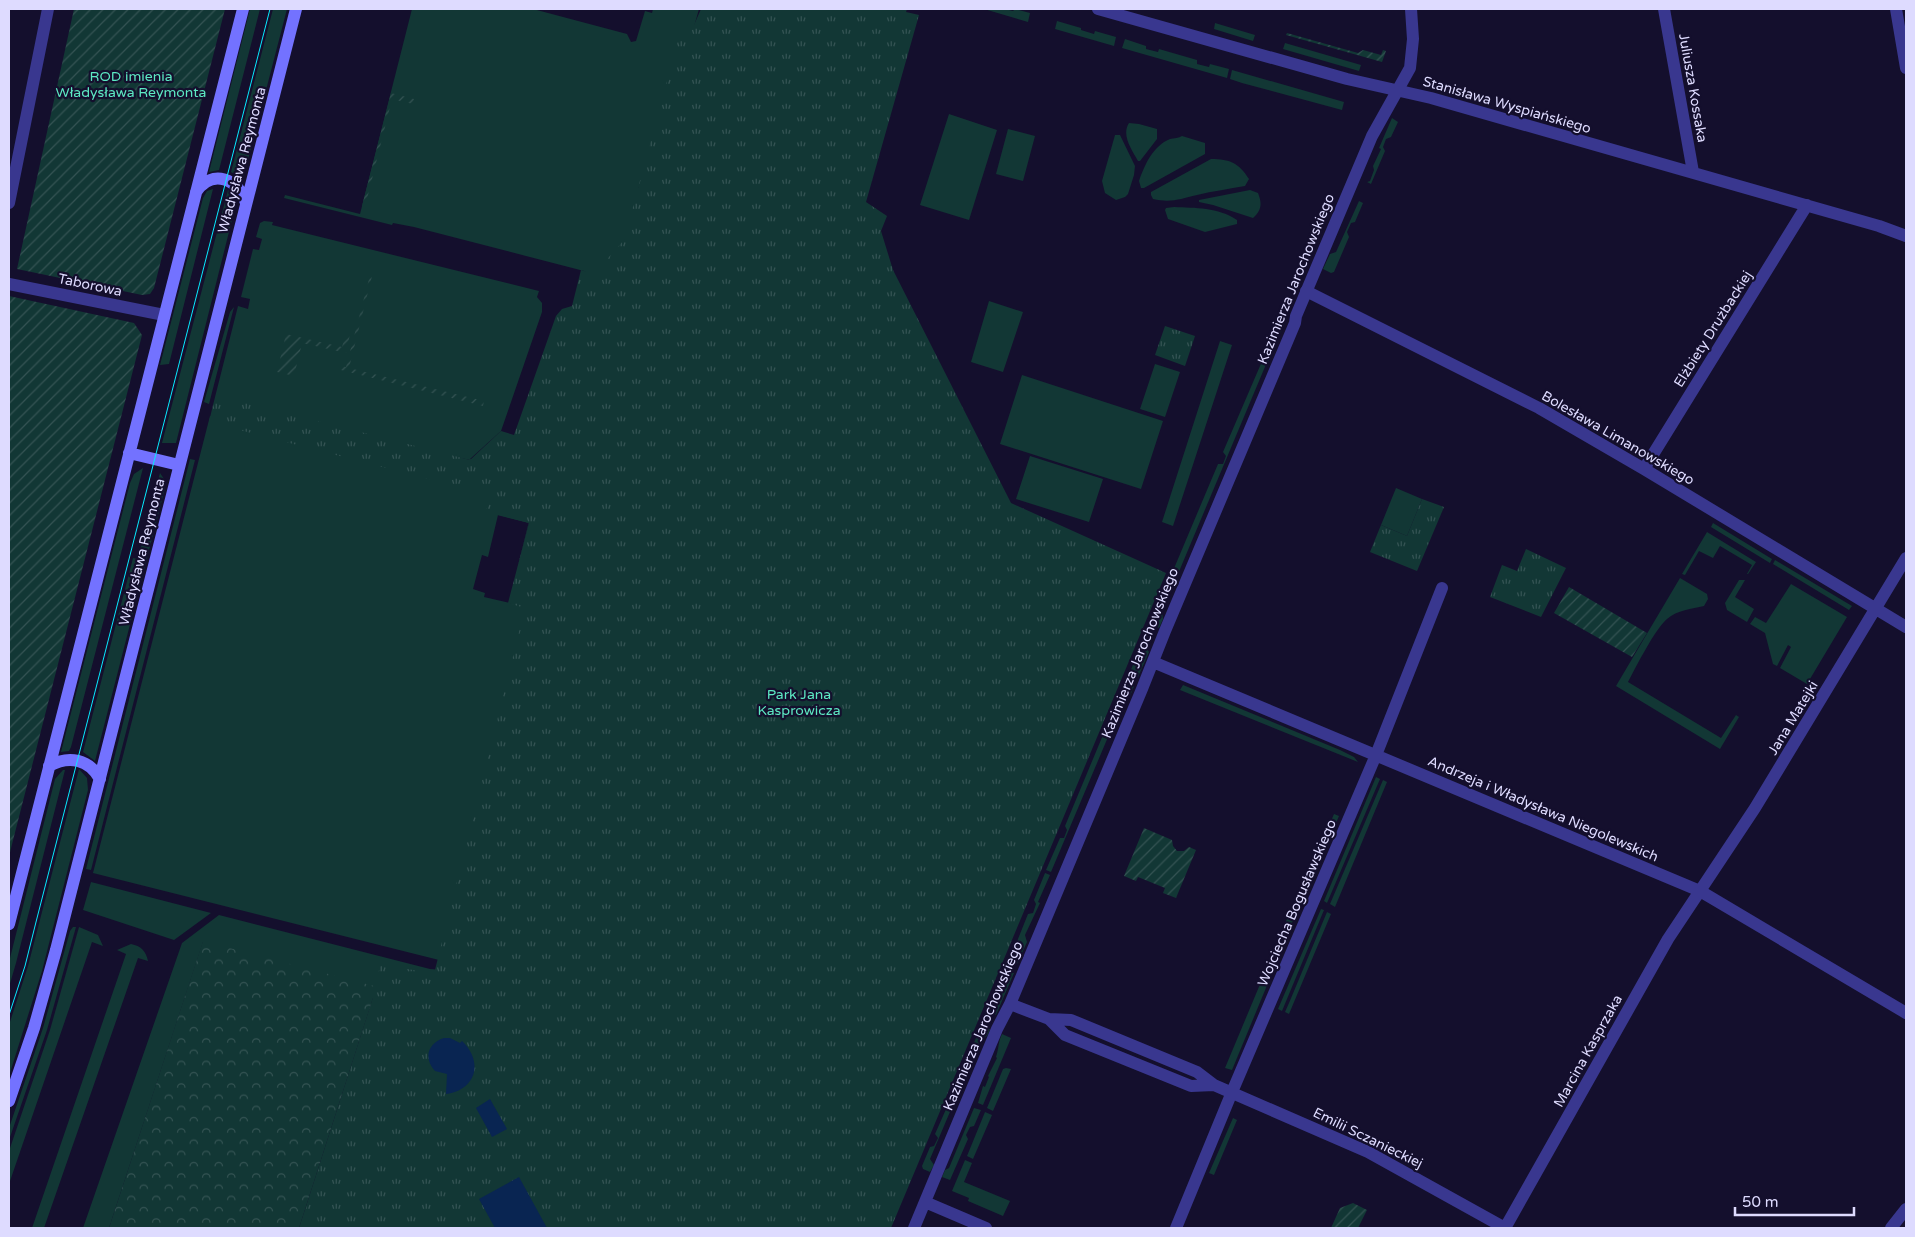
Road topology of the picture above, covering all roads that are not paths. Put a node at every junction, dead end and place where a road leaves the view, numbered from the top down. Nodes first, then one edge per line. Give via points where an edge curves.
1 (48, 9) edge
2 (243, 9) edge
3 (296, 9) edge
4 (1098, 9) edge
5 (1411, 9) edge
6 (1664, 9) edge
7 (1896, 9) edge
8 (1906, 68) edge
9 (1397, 91) junction
10 (1693, 172) junction
11 (196, 192) junction
12 (9, 203) edge
13 (246, 203) junction
14 (1807, 205) junction
15 (1906, 236) edge
16 (9, 284) edge
17 (1306, 291) junction
18 (164, 316) junction
19 (129, 453) junction
20 (179, 465) junction
21 (1644, 469) junction
22 (1906, 558) edge
23 (1442, 588) dead end
24 (1875, 610) junction
25 (1906, 627) edge
26 (1153, 662) junction
27 (1376, 755) junction
28 (49, 766) junction
29 (100, 779) junction
30 (1700, 891) junction
31 (9, 924) edge
32 (1010, 1004) junction
33 (1906, 1013) edge
34 (1232, 1092) junction
35 (9, 1101) edge
36 (925, 1202) junction
37 (1906, 1208) edge
38 (914, 1228) edge
39 (986, 1228) edge
40 (1176, 1228) edge
41 (1505, 1228) edge
42 (1892, 1228) edge

1 - 12 street
2 - 11 main road
3 - 13 main road, Władysława Reymonta
4 - 9 street, Stanisława Wyspiańskiego
5 - 9 street, Kazimierza Jarochowskiego via 1413,39 1410,68
6 - 10 street, Juliusza Kossaka
7 - 8 street
9 - 10 street, Stanisława Wyspiańskiego
9 - 17 street, Kazimierza Jarochowskiego via 1372,136
10 - 14 street, Stanisława Wyspiańskiego
11 - 13 main road via 208,181 226,180 239,187
11 - 18 main road
13 - 20 main road, Władysława Reymonta
14 - 15 street, Stanisława Wyspiańskiego
14 - 21 street, Elżbiety Drużbackiej
16 - 18 street, Taborowa
17 - 21 street, Bolesława Limanowskiego via 1539,408
17 - 26 street, Kazimierza Jarochowskiego
18 - 19 main road
19 - 20 main road
19 - 28 main road
20 - 29 main road, Władysława Reymonta
21 - 24 street, Bolesława Limanowskiego
22 - 24 street, Jana Matejki
23 - 27 street, Wojciecha Bogusławskiego
24 - 25 street, Bolesława Limanowskiego
24 - 30 street, Jana Matejki via 1755,808
26 - 27 street, Andrzeja i Władysława Niegolewskich
26 - 32 street, Kazimierza Jarochowskiego
27 - 30 street, Andrzeja i Władysława Niegolewskich
27 - 34 street, Wojciecha Bogusławskiego
28 - 29 main road via 63,760 77,760 91,767
28 - 31 main road
29 - 35 main road, Władysława Reymonta via 43,999
30 - 33 street, Andrzeja i Władysława Niegolewskich
30 - 41 street, Marcina Kasprzaka via 1654,964
32 - 34 street, Emilii Sczanieckiej via 1049,1019 1065,1035 1190,1086 1214,1085
32 - 36 street, Kazimierza Jarochowskiego
34 - 40 street, Wojciecha Bogusławskiego
34 - 41 street, Emilii Sczanieckiej via 1373,1154
36 - 38 street, Kazimierza Jarochowskiego
36 - 39 street
37 - 42 street

